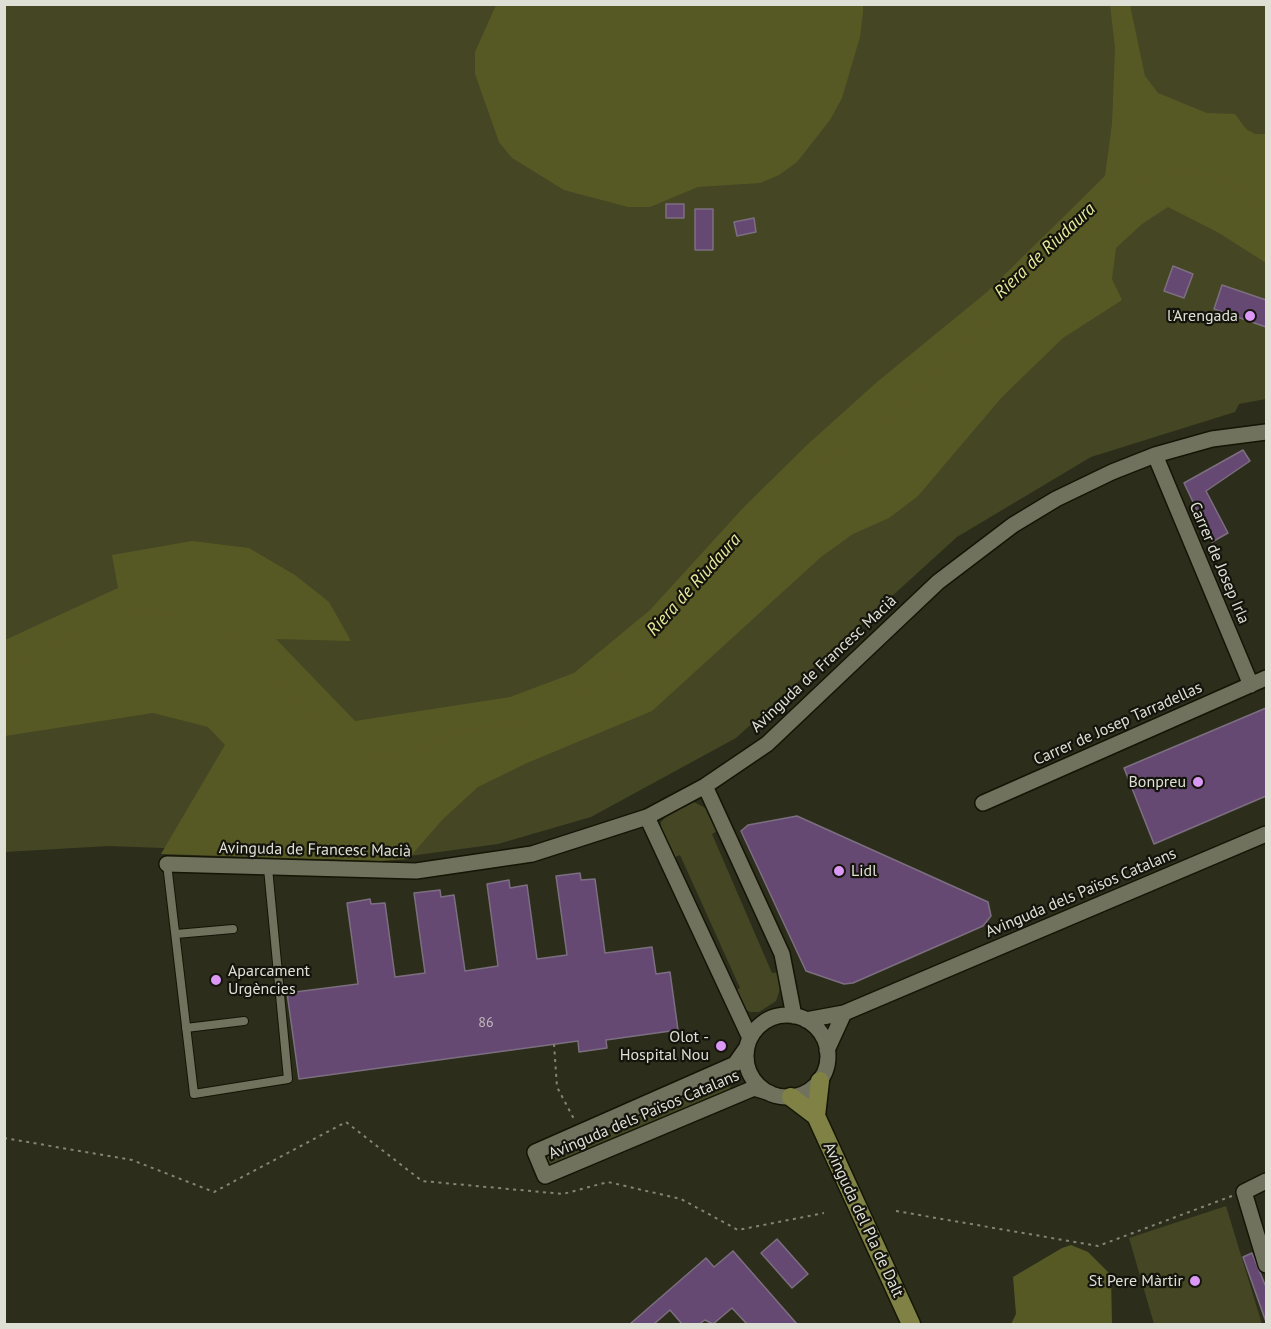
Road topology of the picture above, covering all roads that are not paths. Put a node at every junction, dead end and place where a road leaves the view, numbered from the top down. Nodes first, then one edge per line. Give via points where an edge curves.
1 (1266, 432) edge
2 (1155, 455) junction
3 (1266, 678) edge
4 (1251, 685) junction
5 (705, 786) junction
6 (983, 802) dead end
7 (647, 817) junction
8 (1266, 834) edge
9 (167, 864) joint
10 (268, 868) junction
11 (232, 929) dead end
12 (176, 934) junction
13 (844, 1014) junction
14 (800, 1018) junction
15 (244, 1021) dead end
16 (186, 1028) junction
17 (749, 1042) junction
18 (827, 1050) junction
19 (820, 1081) junction
20 (770, 1093) junction
21 (791, 1097) junction
22 (816, 1116) junction
23 (1266, 1181) edge
24 (1262, 1231) edge
25 (1266, 1265) edge
26 (911, 1324) edge

1 - 2 street, Avinguda de Francesc Macià via 1212,440
2 - 4 street, Carrer de Josep Irla
2 - 5 street, Avinguda de Francesc Macià via 1056,499 984,544 938,582 766,744
3 - 4 street, Carrer de Josep Tarradellas
4 - 6 street, Carrer de Josep Tarradellas
5 - 7 street, Avinguda de Francesc Macià
5 - 14 street via 782,954
7 - 10 street, Avinguda de Francesc Macià via 532,854 489,862 416,871
7 - 17 street
8 - 13 street, Avinguda dels Països Catalans
9 - 10 street, Avinguda de Francesc Macià
9 - 12 lane
10 - 16 lane via 288,1079 194,1094
11 - 12 lane
12 - 16 lane
13 - 14 street, Avinguda dels Països Catalans
13 - 18 street
14 - 17 street via 771,1018
14 - 18 street via 823,1038
15 - 16 lane
17 - 20 street via 748,1069 753,1079
17 - 20 street, Avinguda dels Països Catalans via 735,1064 534,1152 545,1176 754,1088
18 - 19 street
19 - 21 street via 807,1092
19 - 22 street
20 - 21 street
21 - 22 street, Avinguda del Pla de Dalt
22 - 26 street, Avinguda del Pla de Dalt
23 - 24 street via 1244,1192
24 - 25 street

